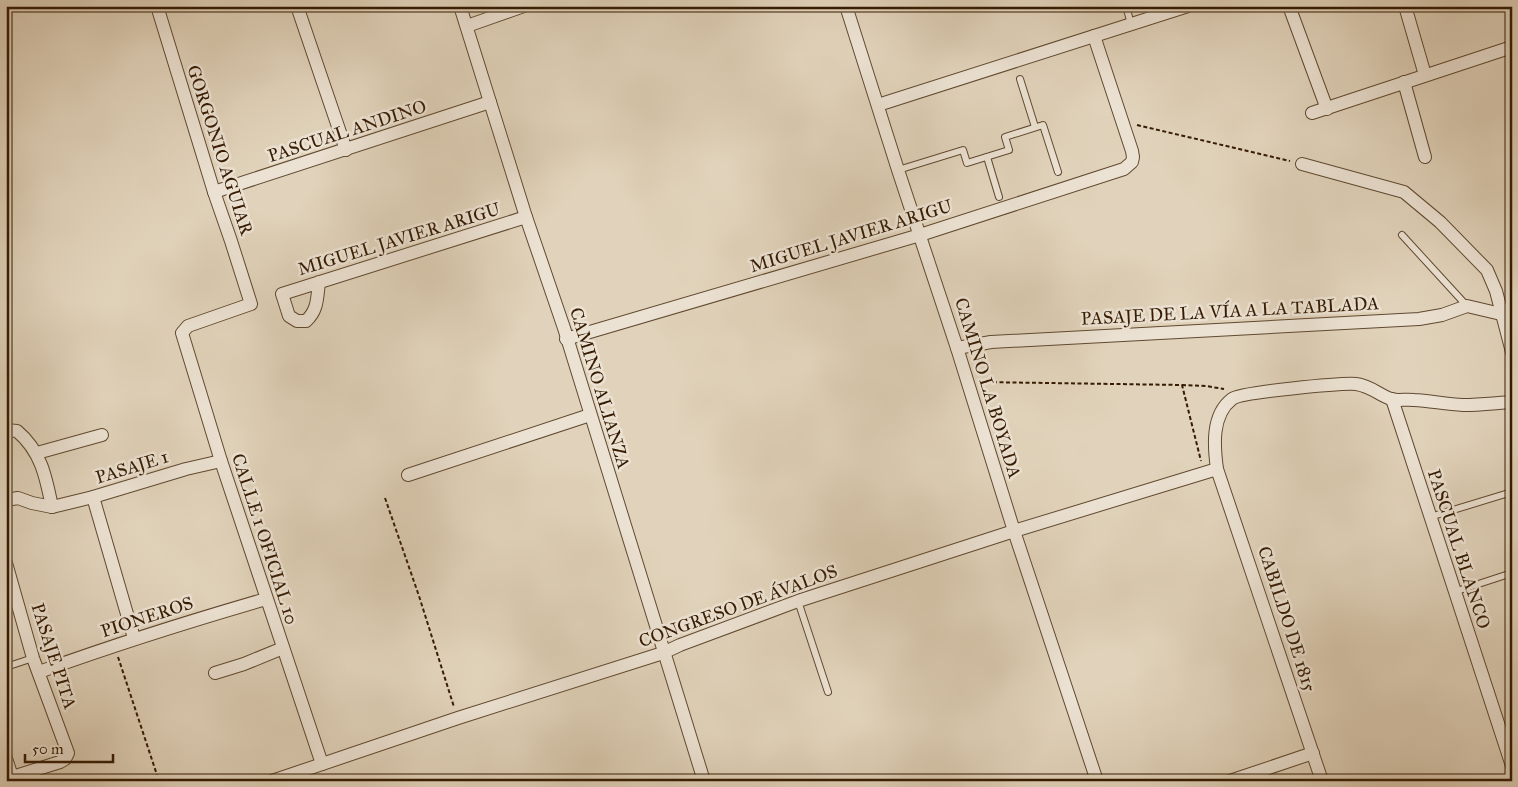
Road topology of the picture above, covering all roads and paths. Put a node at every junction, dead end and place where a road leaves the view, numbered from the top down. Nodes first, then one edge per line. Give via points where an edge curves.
1 (157, 6) edge
2 (297, 6) edge
3 (460, 6) edge
4 (524, 6) edge
5 (846, 6) edge
6 (1126, 6) edge
7 (1188, 6) edge
8 (1289, 6) edge
9 (1405, 6) edge
10 (1131, 24) junction
11 (466, 26) junction
12 (1094, 36) junction
13 (1512, 47) edge
14 (1425, 75) junction
15 (1020, 79) dead end
16 (1404, 82) junction
17 (490, 102) junction
18 (878, 105) junction
19 (1328, 109) junction
20 (1312, 113) dead end
21 (1122, 122) junction
22 (1035, 127) junction
23 (346, 150) junction
24 (987, 157) junction
25 (1425, 157) dead end
26 (1302, 164) joint
27 (898, 170) junction
28 (1058, 172) dead end
29 (214, 192) junction
30 (999, 197) dead end
31 (526, 217) junction
32 (920, 234) junction
33 (1402, 235) dead end
34 (319, 282) junction
35 (1467, 306) junction
36 (1502, 314) junction
37 (188, 326) joint
38 (566, 338) junction
39 (958, 348) junction
40 (1512, 352) edge
41 (968, 382) junction
42 (1182, 385) junction
43 (1237, 396) junction
44 (1392, 399) junction
45 (1512, 402) edge
46 (590, 415) junction
47 (6, 430) edge
48 (102, 435) dead end
49 (37, 453) junction
50 (221, 461) junction
51 (1217, 470) junction
52 (1204, 473) junction
53 (408, 475) dead end
54 (1512, 492) edge
55 (93, 497) junction
56 (385, 498) dead end
57 (6, 500) edge
58 (52, 507) junction
59 (1430, 517) junction
60 (1014, 531) junction
61 (6, 563) edge
62 (1512, 572) edge
63 (1454, 592) junction
64 (266, 599) junction
65 (798, 601) junction
66 (134, 638) junction
67 (114, 645) junction
68 (283, 648) junction
69 (664, 653) junction
70 (34, 658) junction
71 (6, 667) edge
72 (39, 672) junction
73 (215, 673) dead end
74 (828, 692) dead end
75 (458, 718) junction
76 (6, 749) edge
77 (1312, 753) junction
78 (322, 764) junction
79 (1512, 766) edge
80 (11, 777) edge
81 (159, 781) edge
82 (272, 781) edge
83 (704, 781) edge
84 (1097, 781) edge
85 (1230, 781) edge
86 (1322, 781) edge

1 - 29 street, GORGONIO AGUIAR
2 - 23 street
3 - 11 street, CAMINO ALIANZA
4 - 11 street
5 - 18 street, CAMINO LA BOYADA
6 - 10 lane
7 - 10 street
8 - 19 street
9 - 14 street
10 - 12 street
11 - 17 street, CAMINO ALIANZA
12 - 18 street
12 - 21 street
13 - 14 street
14 - 16 street
15 - 22 lane
16 - 19 street
16 - 25 street
17 - 23 street, PASCUAL ANDINO
17 - 31 street, CAMINO ALIANZA
18 - 27 street, CAMINO LA BOYADA
19 - 20 street
21 - 26 path
21 - 32 street, MIGUEL JAVIER ARIGU via 1133,156 1132,162 1124,169
22 - 24 lane via 1005,137 1009,150
22 - 28 lane via 1043,125
23 - 29 street, PASCUAL ANDINO
24 - 27 lane via 967,163 963,150
24 - 30 lane
26 - 36 street via 1404,192 1487,270
27 - 32 street, CAMINO LA BOYADA
29 - 37 street, GORGONIO AGUIAR via 251,304
31 - 34 street, MIGUEL JAVIER ARIGU
31 - 38 street, CAMINO ALIANZA
32 - 38 street, MIGUEL JAVIER ARIGU
32 - 39 street, CAMINO LA BOYADA
33 - 35 lane
34 - 34 street, MIGUEL JAVIER ARIGU via 313,315 306,321 288,316 282,294
35 - 36 street
35 - 39 street, PASAJE DE LA VÍA A LA TABLADA via 1442,315 1419,318 991,342
36 - 40 street
37 - 50 street, CALLE 1 OFICIAL 10 via 182,334
38 - 46 street, CAMINO ALIANZA
39 - 41 street, CAMINO LA BOYADA
41 - 42 path
41 - 60 street, CAMINO LA BOYADA
42 - 43 path via 1232,391
42 - 52 path
43 - 44 street via 1355,384
43 - 51 street, CABILDO DE 1815 via 1228,403 1217,423
44 - 45 street via 1463,405
44 - 59 street, PASCUAL BLANCO
46 - 53 street
46 - 69 street, CAMINO ALIANZA
47 - 49 street via 17,431
48 - 49 street
49 - 58 street
50 - 55 street, PASAJE 1
50 - 64 street, CALLE 1 OFICIAL 10
51 - 52 street, CONGRESO DE ÁVALOS
51 - 77 street, CABILDO DE 1815
52 - 60 street, CONGRESO DE ÁVALOS
54 - 59 lane
55 - 58 street, PASAJE 1
55 - 66 street
56 - 75 path
57 - 58 street via 18,498
59 - 63 street, PASCUAL BLANCO
60 - 65 street, CONGRESO DE ÁVALOS
60 - 84 street, CAMINO LA BOYADA
61 - 70 street, PASAJE PITA
62 - 63 lane
63 - 79 street, PASCUAL BLANCO
64 - 66 street, PIONEROS
64 - 68 street, CALLE 1 OFICIAL 10
65 - 69 street, CONGRESO DE ÁVALOS
65 - 74 lane
66 - 67 street, PIONEROS
67 - 72 street, PIONEROS
67 - 81 path
68 - 73 street
68 - 78 street, CALLE 1 OFICIAL 10
69 - 75 street, CONGRESO DE ÁVALOS
69 - 83 street, CAMINO ALIANZA
70 - 71 lane
70 - 72 street, PASAJE PITA
72 - 80 street, PASAJE PITA via 68,753 60,762
75 - 78 street, CONGRESO DE ÁVALOS
76 - 80 lane
77 - 85 street
77 - 86 street, CABILDO DE 1815
78 - 82 street, CONGRESO DE ÁVALOS

